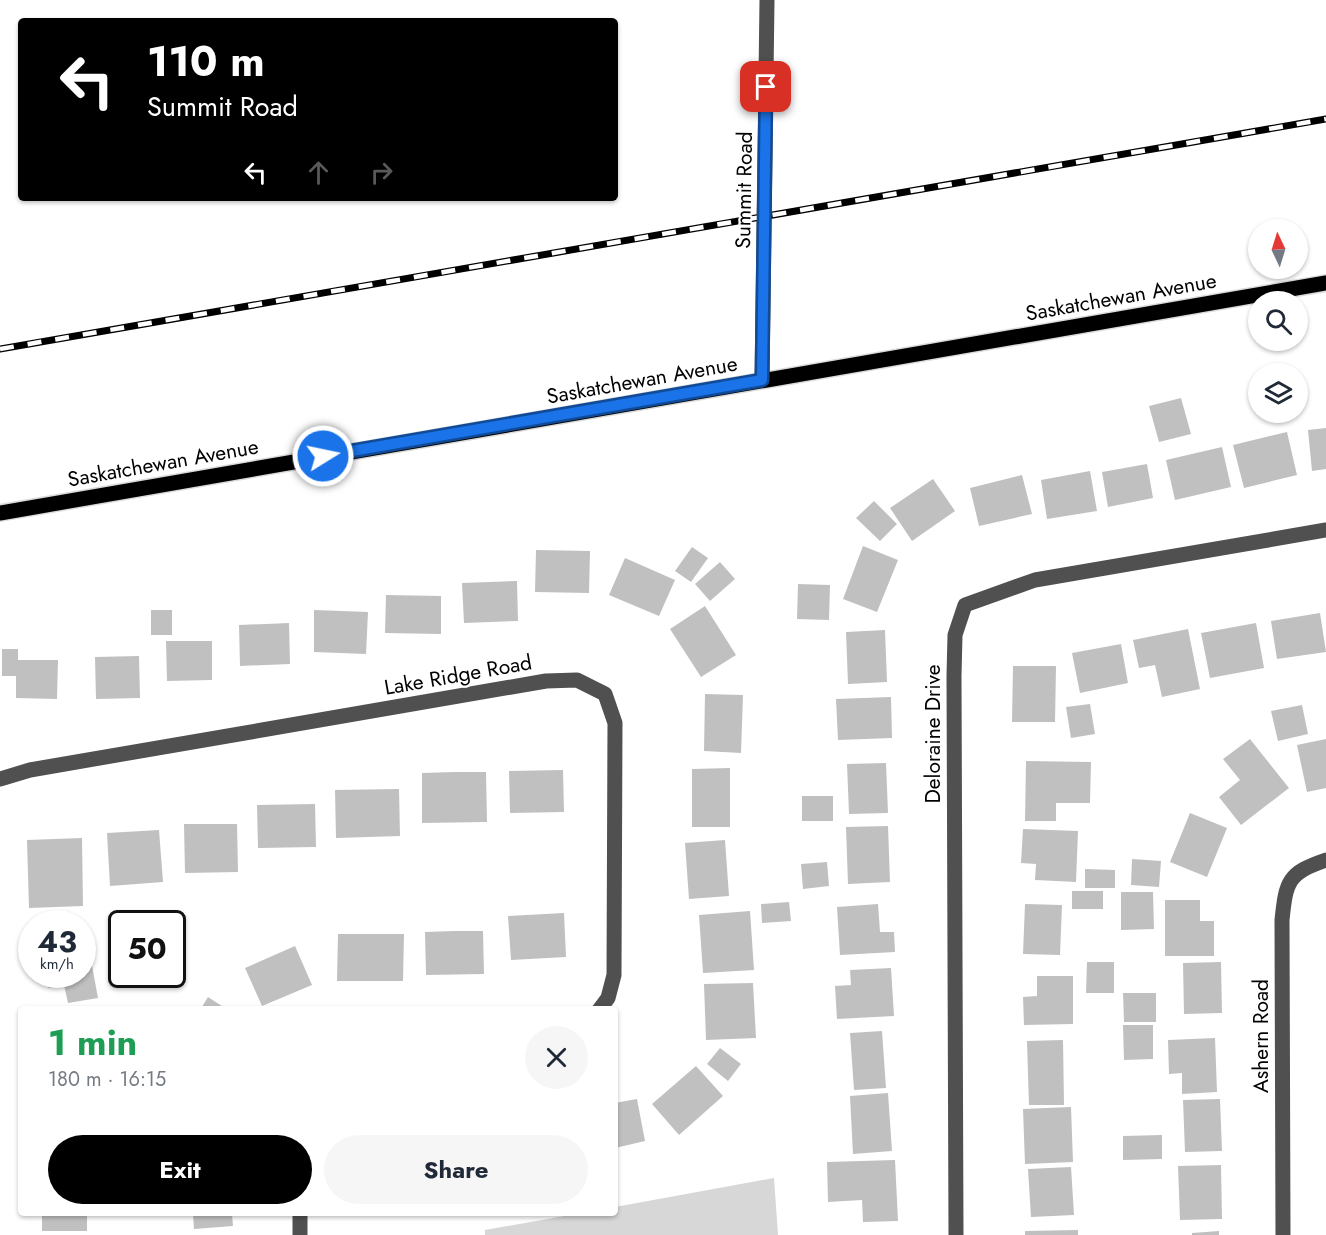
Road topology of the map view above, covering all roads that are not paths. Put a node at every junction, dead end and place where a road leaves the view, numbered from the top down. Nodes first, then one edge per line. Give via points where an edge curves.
1 (767, 0) edge
2 (1326, 283) edge
3 (762, 380) junction
4 (0, 513) edge
5 (1326, 531) edge
6 (0, 778) edge
7 (1326, 860) edge
8 (602, 1006) edge
9 (300, 1216) edge
10 (300, 1235) edge
11 (956, 1235) edge
12 (1283, 1235) edge

1 - 3 street, Summit Road
2 - 3 main road, Saskatchewan Avenue
3 - 4 main road, Saskatchewan Avenue
5 - 11 street, Deloraine Drive via 1035,580 965,604 955,636 954,676
6 - 8 street, Lake Ridge Road via 546,681 577,680 605,694 615,723 614,975
7 - 12 street, Ashern Road via 1302,868 1285,888
9 - 10 street

